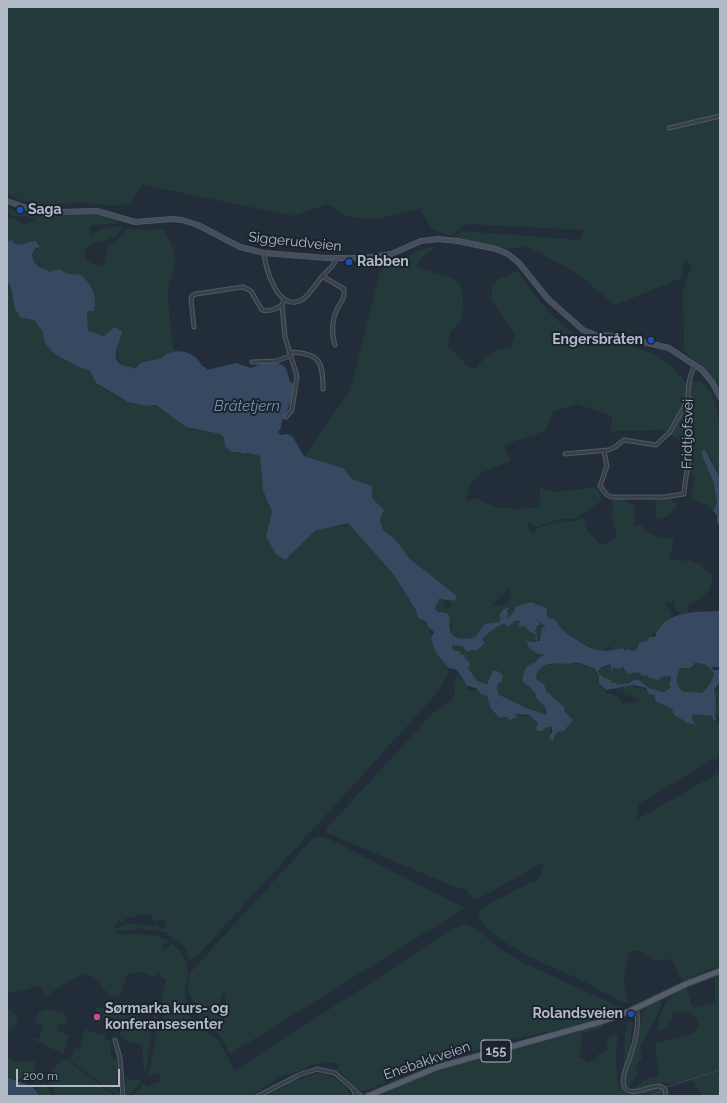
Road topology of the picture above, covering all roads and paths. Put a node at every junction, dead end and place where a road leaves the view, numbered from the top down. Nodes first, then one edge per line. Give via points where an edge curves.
1 (720, 116) edge
2 (669, 128) dead end
3 (7, 201) edge
4 (264, 253) junction
5 (336, 259) junction
6 (322, 276) junction
7 (284, 299) junction
8 (282, 305) junction
9 (194, 327) dead end
10 (335, 345) dead end
11 (290, 354) junction
12 (252, 362) dead end
13 (696, 365) junction
14 (323, 389) dead end
15 (720, 397) edge
16 (689, 398) junction
17 (286, 417) dead end
18 (604, 451) junction
19 (565, 454) dead end
20 (720, 971) edge
21 (636, 1008) junction
22 (115, 1040) dead end
23 (353, 1089) junction
24 (123, 1096) edge
25 (258, 1096) edge
26 (356, 1096) edge
27 (361, 1096) edge
28 (368, 1096) edge
29 (666, 1096) edge

1 - 2 street
3 - 4 main road, Siggerudveien via 33,210 93,211 135,222 182,220 198,225 240,247
4 - 5 main road, Siggerudveien
4 - 7 street via 272,283 278,295
5 - 6 street via 334,265
5 - 13 main road, Siggerudveien via 383,256 431,239 453,240 496,250 520,262 548,299 583,330 595,335 617,336 665,346
6 - 7 street via 303,299 294,302
6 - 10 street via 344,290 345,295 333,324
7 - 8 street
8 - 9 street via 271,310 262,310 251,291 243,287 196,294 191,299
8 - 11 street via 283,324
11 - 12 street via 276,361
11 - 14 street via 306,353 321,362
11 - 17 street via 297,383 292,410
13 - 15 main road, Siggerudveien via 710,379
13 - 16 street, Fridtjofsvei via 689,380
16 - 18 street via 670,432 656,445 624,440 614,448
16 - 18 street, Fridtjofsvei via 690,442 684,494 664,497 607,495 600,486 607,466
18 - 19 street
20 - 21 main road, Enebakkveien / 155 via 678,987
21 - 28 main road, Enebakkveien / 155 via 600,1022 430,1070
21 - 29 street via 633,1046 624,1075 624,1087 628,1091 634,1091 660,1086 665,1089
22 - 24 street via 120,1058
23 - 25 street via 335,1073 317,1069 303,1073
23 - 26 street
23 - 27 street

